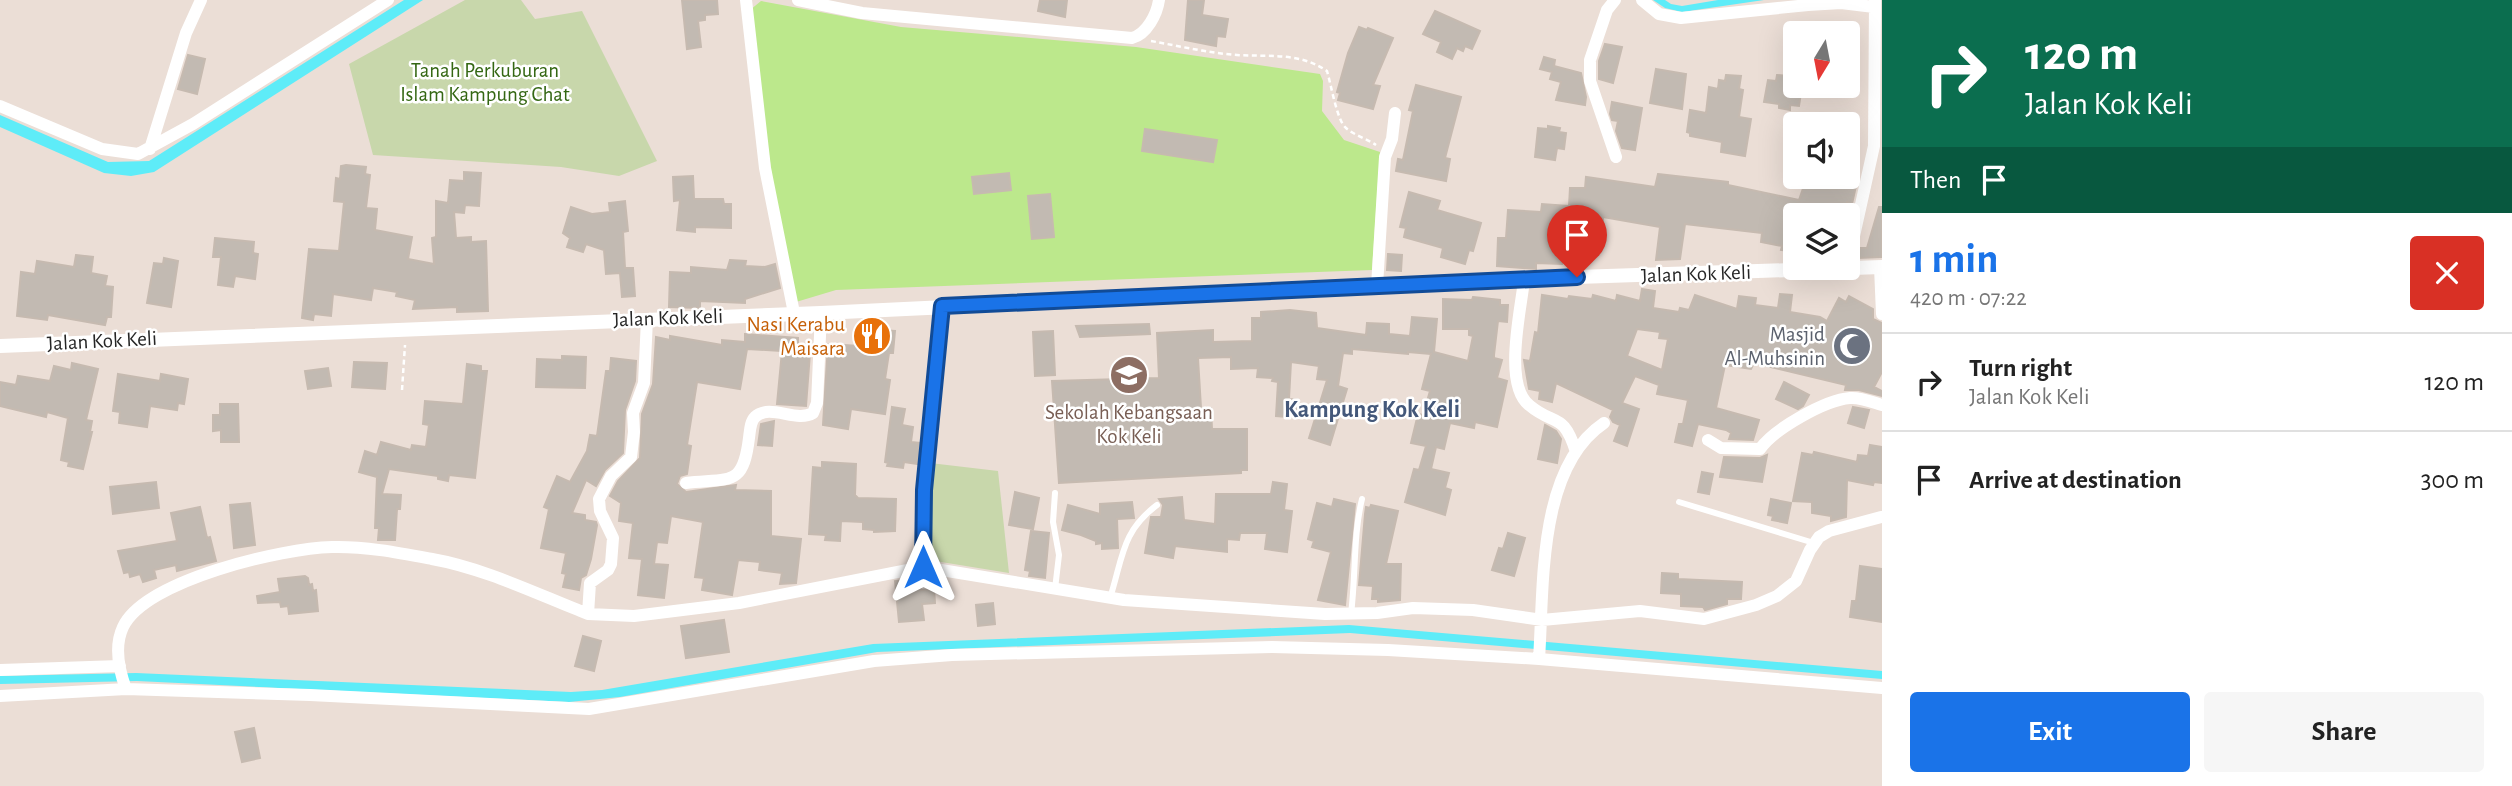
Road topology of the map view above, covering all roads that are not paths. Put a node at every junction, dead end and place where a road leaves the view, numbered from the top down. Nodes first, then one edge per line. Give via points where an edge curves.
1 (201, 0) edge
2 (388, 0) edge
3 (746, 0) edge
4 (798, 0) edge
5 (1159, 0) edge
6 (1615, 0) edge
7 (1643, 0) edge
8 (1875, 3) edge
9 (863, 6) edge
10 (0, 106) edge
11 (1395, 113) dead end
12 (150, 149) junction
13 (1616, 157) dead end
14 (1860, 209) edge
15 (1860, 267) edge
16 (1881, 267) edge
17 (1783, 270) edge
18 (1524, 280) junction
19 (1377, 286) junction
20 (942, 306) junction
21 (794, 313) junction
22 (821, 313) junction
23 (1882, 314) edge
24 (647, 319) junction
25 (0, 345) edge
26 (1882, 405) edge
27 (1882, 418) edge
28 (1604, 423) dead end
29 (1708, 440) dead end
30 (1576, 452) junction
31 (687, 483) dead end
32 (1055, 493) dead end
33 (1362, 499) dead end
34 (1679, 502) dead end
35 (1157, 505) dead end
36 (1882, 517) edge
37 (1814, 543) junction
38 (923, 567) junction
39 (1055, 589) junction
40 (1110, 598) junction
41 (588, 614) junction
42 (1351, 614) junction
43 (1542, 620) junction
44 (1539, 657) junction
45 (120, 666) junction
46 (0, 670) edge
47 (125, 687) junction
48 (1882, 688) edge
49 (0, 696) edge

1 - 12 street via 186,33
2 - 12 street
3 - 21 street via 765,168
4 - 9 street
5 - 9 street via 1155,14 1138,36
6 - 13 street via 1607,10 1590,60 1590,81
7 - 8 street via 1659,14 1681,18
8 - 14 street via 1874,146
10 - 12 street via 102,149 138,154
11 - 19 street via 1385,156
15 - 16 street, Jalan Kok Keli
16 - 23 street
17 - 18 street, Jalan Kok Keli
18 - 19 street, Jalan Kok Keli
18 - 30 street via 1517,388 1532,408 1563,423
19 - 20 street, Jalan Kok Keli
20 - 22 street, Jalan Kok Keli
20 - 38 street via 924,490
21 - 22 street, Jalan Kok Keli
21 - 24 street, Jalan Kok Keli
22 - 31 street via 813,413 759,415 752,424 746,465 740,473
24 - 25 street, Jalan Kok Keli
24 - 41 street via 644,380 633,412 631,457 611,476 599,499 613,538 611,564 590,583
26 - 27 street
26 - 29 street via 1854,398 1835,402 1776,433 1760,449 1721,448
28 - 30 street
30 - 43 street via 1564,472 1549,524
32 - 39 lane via 1053,522 1059,555
33 - 42 lane via 1355,526
34 - 37 lane
35 - 40 lane via 1133,527
36 - 37 street via 1829,531
37 - 43 street via 1796,581 1756,605 1704,619 1640,611
38 - 39 street
38 - 41 street via 739,603 634,616
39 - 40 street
40 - 42 street
41 - 45 street via 456,564 327,547 227,567 160,594 124,626 118,647
42 - 43 street via 1413,608 1473,610
43 - 44 street
44 - 47 street via 1320,648 952,655 852,663 589,709
44 - 48 street
45 - 46 street
45 - 47 street
47 - 49 street

